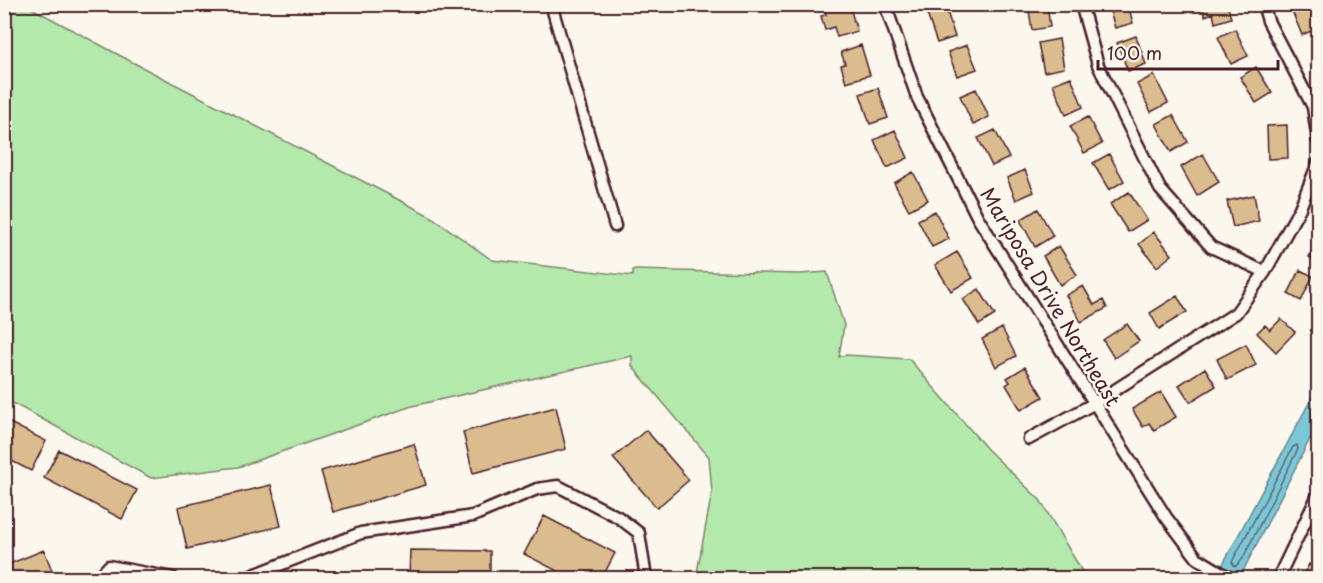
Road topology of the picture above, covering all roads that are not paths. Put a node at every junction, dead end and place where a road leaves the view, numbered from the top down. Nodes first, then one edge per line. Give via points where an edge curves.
1 (552, 4) edge
2 (885, 4) edge
3 (1081, 4) edge
4 (1263, 4) edge
5 (1318, 141) edge
6 (1318, 164) edge
7 (615, 226) dead end
8 (1265, 272) junction
9 (1093, 404) junction
10 (1029, 439) dead end
11 (1318, 495) edge
12 (98, 579) edge
13 (173, 579) edge
14 (246, 579) edge
15 (646, 579) edge
16 (1230, 579) edge
17 (1278, 579) edge

1 - 7 street
2 - 9 street, Mariposa Drive Northeast via 917,97 978,218
3 - 8 street via 1098,65 1160,189 1211,247
4 - 5 street via 1313,107
6 - 8 street via 1300,208
8 - 9 street via 1236,313
9 - 10 street
9 - 16 street, Mariposa Drive Northeast via 1197,558
11 - 17 street
12 - 13 street via 109,566
14 - 15 street via 361,533 473,516 537,489 558,486 618,517 639,533

